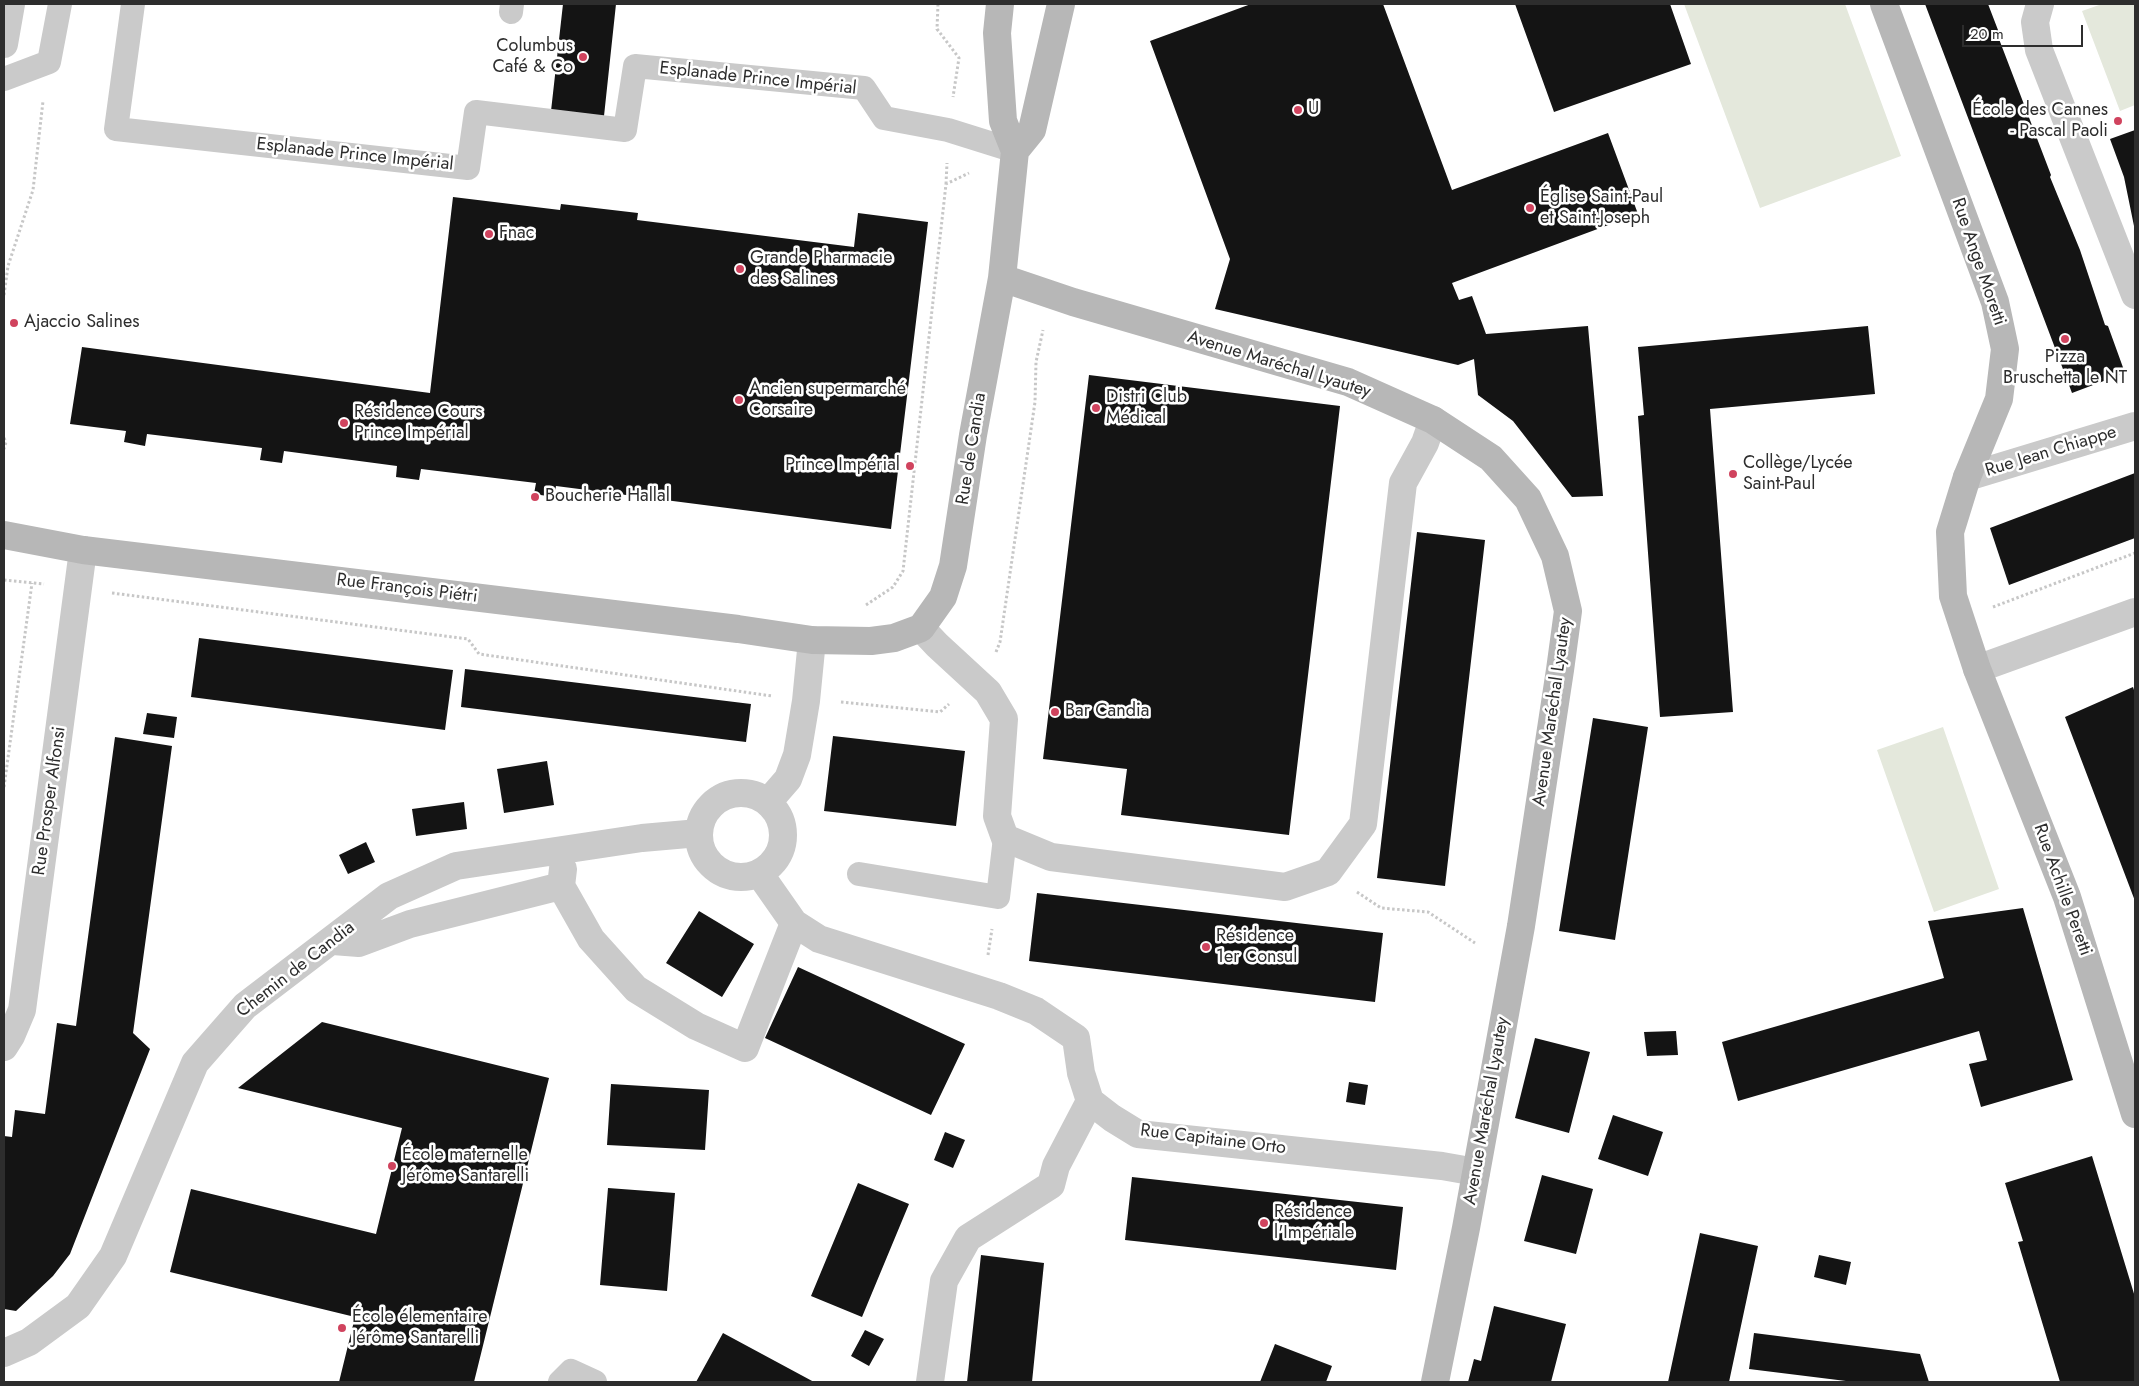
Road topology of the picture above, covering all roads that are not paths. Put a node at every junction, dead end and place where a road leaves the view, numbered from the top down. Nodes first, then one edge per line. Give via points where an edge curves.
1 (11, 4) edge
2 (60, 4) edge
3 (133, 4) edge
4 (1000, 4) edge
5 (1060, 4) edge
6 (1884, 4) edge
7 (2040, 4) edge
8 (4, 44) edge
9 (4, 78) edge
10 (1014, 151) junction
11 (1002, 278) junction
12 (2135, 295) edge
13 (1433, 420) junction
14 (2135, 426) edge
15 (1967, 477) junction
16 (4, 535) edge
17 (83, 550) junction
18 (2135, 612) edge
19 (921, 628) junction
20 (812, 640) junction
21 (1977, 669) junction
22 (768, 802) junction
23 (699, 833) junction
24 (1004, 838) junction
25 (566, 850) junction
26 (759, 874) junction
27 (859, 874) dead end
28 (561, 886) junction
29 (794, 923) junction
30 (333, 940) junction
31 (4, 1047) edge
32 (1090, 1101) junction
33 (2135, 1114) edge
34 (1476, 1172) junction
35 (4, 1353) edge
36 (560, 1382) edge
37 (595, 1382) edge
38 (930, 1382) edge
39 (1435, 1382) edge

1 - 8 street
2 - 9 lane via 49,62
3 - 10 lane, Esplanade Prince Impérial via 116,129 468,168 476,112 625,130 635,66 864,88 884,118 948,130
4 - 10 street, Rue de Candia via 997,34 1003,121
5 - 10 street via 1032,130
6 - 15 street, Rue Ange Moretti via 1995,302 2005,349 1999,399
7 - 12 street via 2035,22 2039,50
10 - 11 street, Rue de Candia
11 - 13 street, Avenue Maréchal Lyautey via 1073,302 1348,382
11 - 19 street, Rue de Candia via 953,566 943,597
13 - 24 street via 1425,443 1403,483 1363,824 1328,872 1285,887 1051,857
13 - 34 street, Avenue Maréchal Lyautey via 1492,458 1528,499 1555,556 1568,611 1521,926
14 - 15 street, Rue Jean Chiappe
15 - 21 street, Rue Ange Moretti via 1950,532 1953,596
16 - 17 street, Rue François Piétri
17 - 20 street, Rue François Piétri
17 - 31 street, Rue Prosper Alfonsi via 22,1010
18 - 21 street
19 - 20 street via 894,638 871,641
19 - 24 street via 988,692 1004,719 997,816
20 - 22 street via 797,755 788,779
21 - 33 street, Rue Achille Peretti via 2067,897
22 - 23 street via 743,792 730,794 708,808
22 - 26 street via 783,826 784,840 780,854
23 - 25 street, Chemin de Candia
23 - 26 street via 707,860 718,870 745,878
24 - 27 lane via 998,897
25 - 28 street
25 - 30 street, Chemin de Candia via 456,866 390,896
26 - 29 street
28 - 29 street via 591,939 636,989 696,1026 745,1048
28 - 30 street via 410,924 359,943
29 - 32 street via 819,939 981,990 1036,1011 1076,1038 1081,1073
30 - 35 street, Chemin de Candia via 245,1006 195,1063 113,1256 78,1306 29,1342
32 - 34 street, Rue Capitaine Orto via 1138,1134
32 - 38 street via 1056,1166 1051,1185 968,1238 944,1281
34 - 39 street, Avenue Maréchal Lyautey
36 - 37 lane via 571,1371

